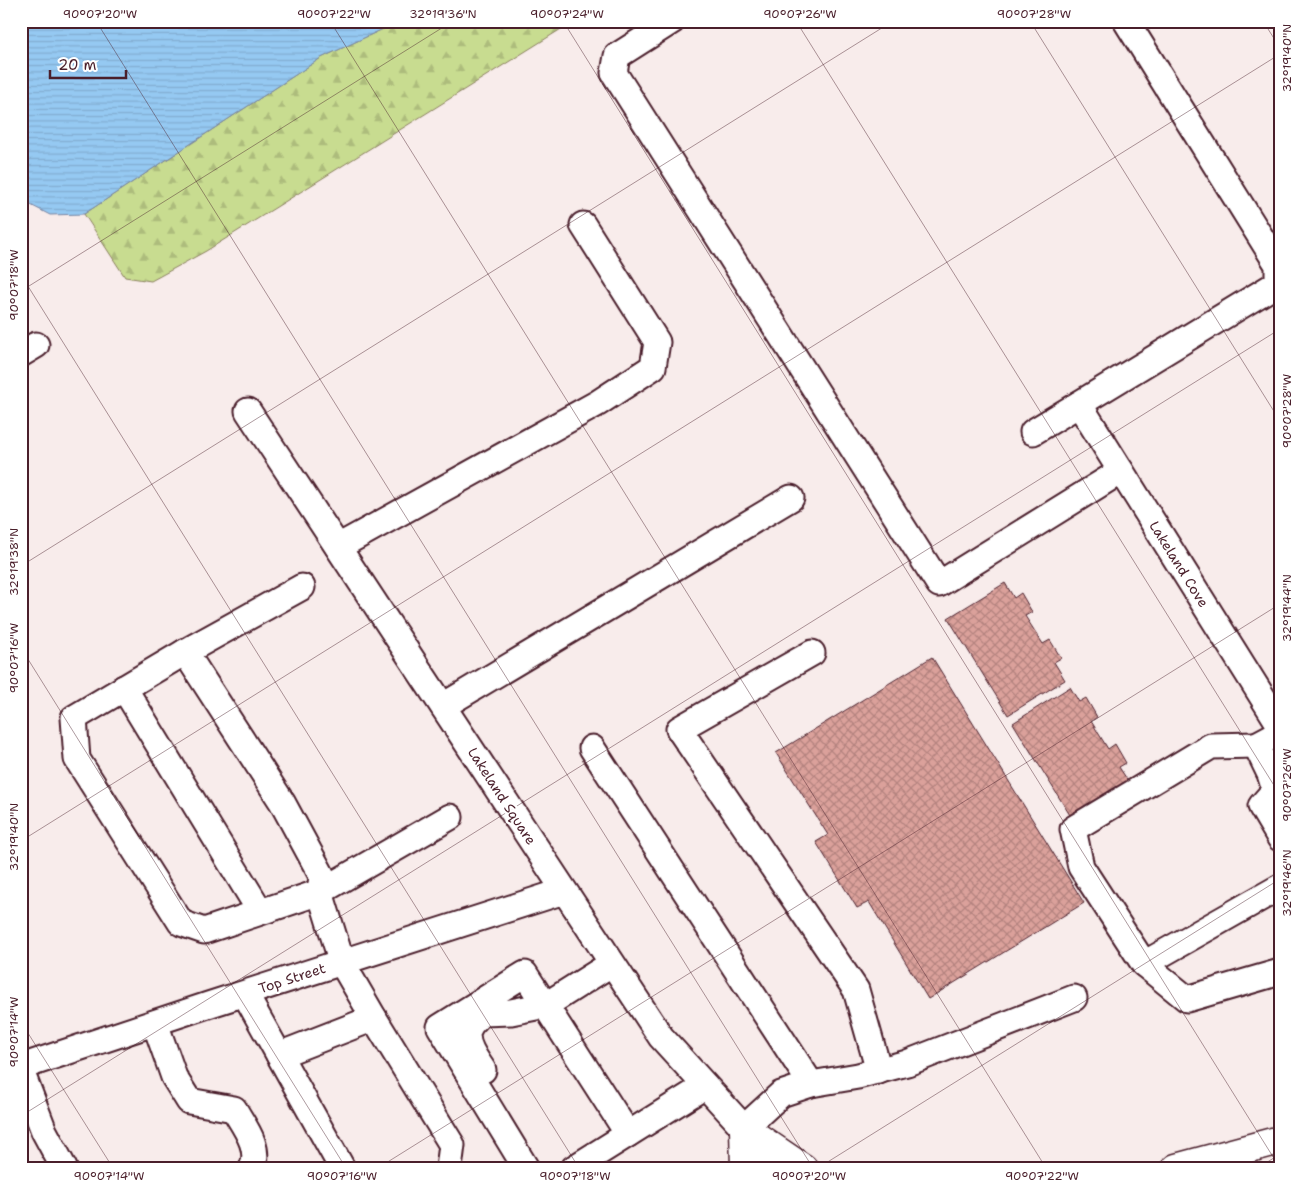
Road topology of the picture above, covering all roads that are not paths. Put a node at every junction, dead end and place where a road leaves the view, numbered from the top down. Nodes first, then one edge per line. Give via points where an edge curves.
1 (672, 21) edge
2 (1126, 21) edge
3 (583, 225) dead end
4 (1078, 404) junction
5 (248, 411) dead end
6 (1033, 432) dead end
7 (1121, 471) junction
8 (791, 498) dead end
9 (338, 547) junction
10 (302, 587) dead end
11 (185, 652) junction
12 (812, 654) dead end
13 (124, 688) junction
14 (443, 706) junction
15 (1280, 725) edge
16 (1280, 732) edge
17 (1256, 745) junction
18 (592, 748) dead end
19 (450, 817) dead end
20 (1280, 838) edge
21 (1280, 887) edge
22 (564, 891) junction
23 (320, 892) junction
24 (260, 911) junction
25 (342, 963) junction
26 (611, 964) junction
27 (1144, 964) junction
28 (1280, 972) edge
29 (245, 994) junction
30 (1074, 998) dead end
31 (546, 1005) junction
32 (374, 1018) junction
33 (155, 1023) junction
34 (278, 1055) junction
35 (21, 1069) edge
36 (879, 1070) junction
37 (811, 1084) junction
38 (705, 1086) junction
39 (744, 1128) junction
40 (628, 1134) junction
41 (1280, 1140) edge
42 (64, 1168) edge
43 (252, 1168) edge
44 (342, 1168) edge
45 (449, 1168) edge
46 (526, 1168) edge
47 (540, 1168) edge
48 (574, 1168) edge
49 (745, 1168) edge
50 (773, 1168) edge
51 (804, 1168) edge
52 (1176, 1168) edge

1 - 7 street via 617,56 614,73 939,584
2 - 4 street via 1278,265 1278,283
3 - 9 street via 657,342 653,367 598,403
4 - 6 street
4 - 7 street, Lakeland Cove
5 - 9 street, Lakeland Square
7 - 15 street, Lakeland Cove
8 - 14 street
9 - 14 street, Lakeland Square
10 - 11 street
11 - 13 street
11 - 23 street via 282,802 322,876
12 - 36 street via 679,729 856,990
13 - 24 street
13 - 24 street via 74,718 77,759 181,923 204,931
14 - 22 street, Lakeland Square
16 - 17 street
17 - 20 street via 1275,790 1261,806
17 - 27 street via 1211,746 1073,829 1082,867
18 - 37 street
19 - 23 street
21 - 27 street
22 - 25 street, Top Street
22 - 26 street, Lakeland Square
23 - 24 street
23 - 25 street
25 - 29 street, Top Street
25 - 32 street
26 - 31 street
26 - 38 street, Lakeland Square via 661,1037
27 - 28 street via 1187,999
29 - 33 street, Top Street
29 - 34 street
30 - 36 street via 907,1063
31 - 40 street
31 - 46 street via 525,974 440,1027
31 - 47 street via 511,1012 482,1013 468,1029 471,1051 536,1155
32 - 34 street
32 - 45 street via 452,1144
33 - 35 street, Top Street
33 - 43 street via 174,1077 189,1101 234,1108 255,1148
34 - 44 street
35 - 42 street via 44,1131
36 - 37 street
37 - 39 street via 781,1094
38 - 39 street, Lakeland Square
38 - 40 street
39 - 49 highway
39 - 50 street, Lakeland Square
39 - 51 highway
40 - 48 street
41 - 52 highway

